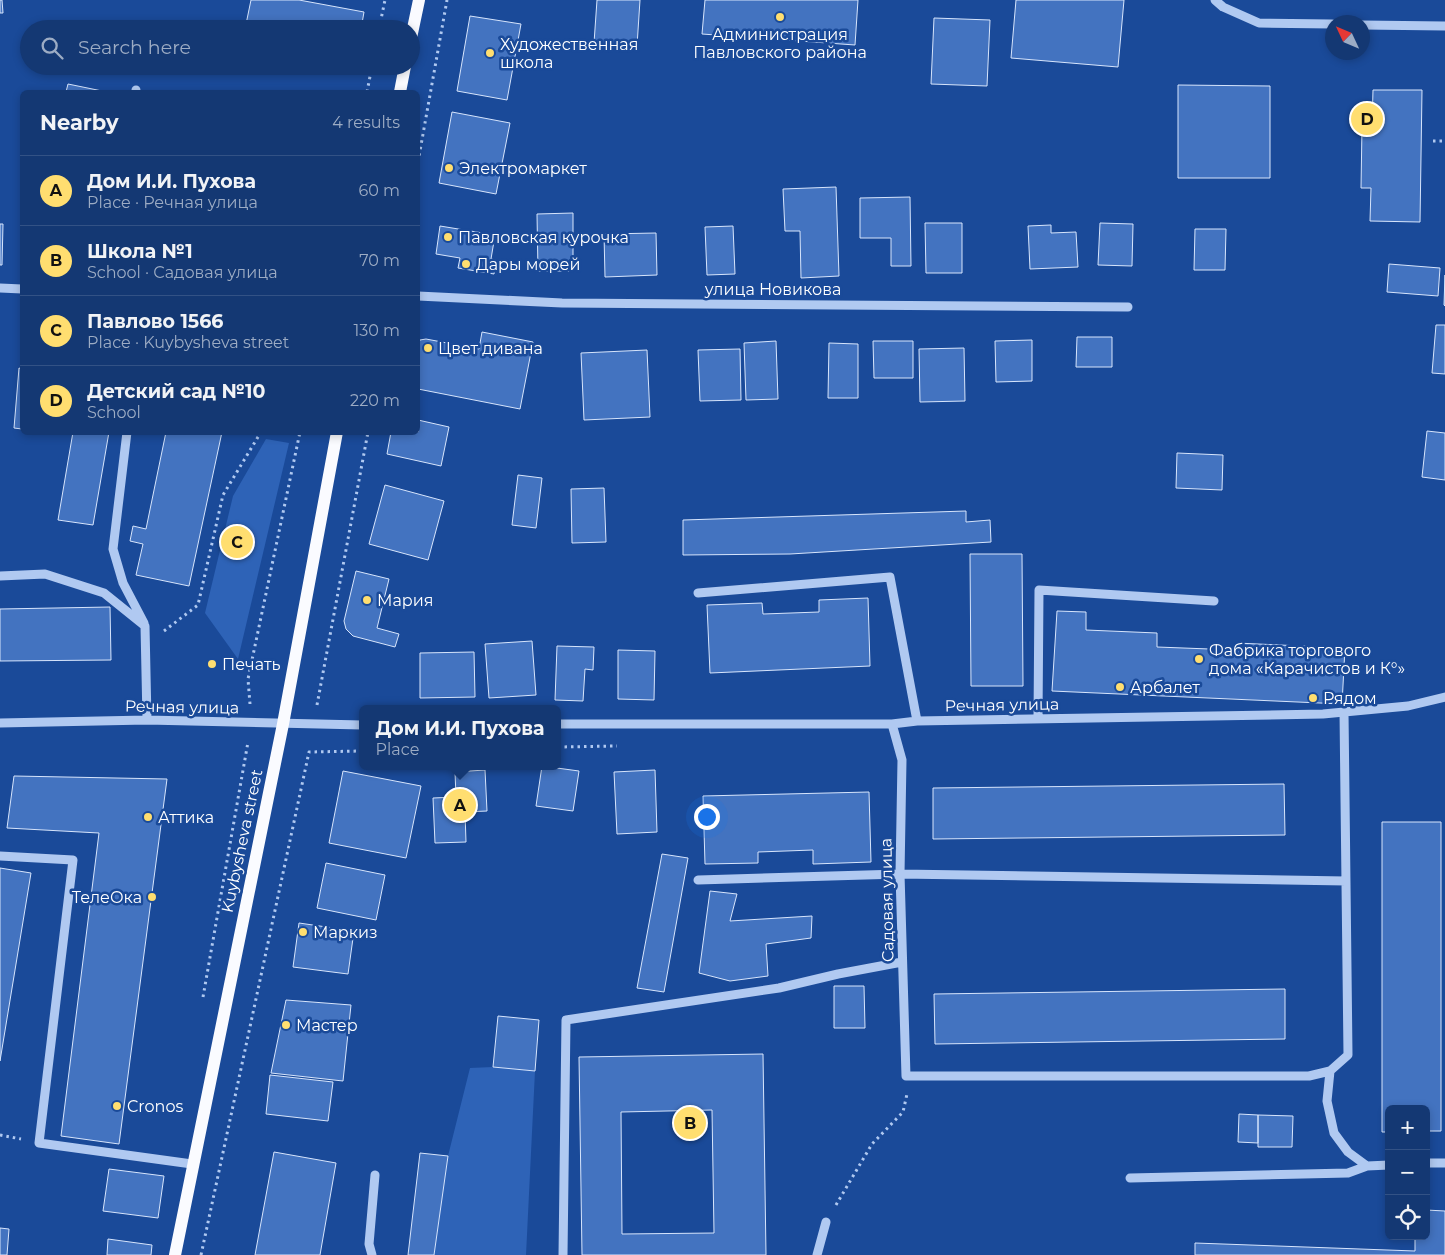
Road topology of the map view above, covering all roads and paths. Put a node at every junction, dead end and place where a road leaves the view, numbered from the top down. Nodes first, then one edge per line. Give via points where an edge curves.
1 (385, 0) edge
2 (419, 0) edge
3 (447, 0) edge
4 (1215, 0) edge
5 (381, 20) edge
6 (415, 20) edge
7 (1325, 24) edge
8 (1370, 25) edge
9 (1445, 26) edge
10 (370, 75) edge
11 (403, 75) edge
12 (367, 90) edge
13 (400, 90) edge
14 (1433, 141) dead end
15 (1445, 141) edge
16 (420, 151) edge
17 (0, 288) edge
18 (20, 289) edge
19 (420, 296) edge
20 (1128, 307) dead end
21 (127, 435) edge
22 (259, 435) edge
23 (299, 435) edge
24 (336, 435) edge
25 (367, 435) edge
26 (0, 576) edge
27 (698, 593) dead end
28 (1214, 601) dead end
29 (145, 626) junction
30 (145, 645) junction
31 (1445, 697) edge
32 (1344, 712) junction
33 (1038, 719) junction
34 (147, 720) junction
35 (917, 721) junction
36 (0, 723) edge
37 (252, 724) junction
38 (283, 724) junction
39 (561, 724) edge
40 (892, 724) junction
41 (314, 725) junction
42 (359, 725) edge
43 (359, 751) edge
44 (309, 752) junction
45 (0, 856) edge
46 (900, 874) junction
47 (698, 880) dead end
48 (1346, 881) junction
49 (902, 962) junction
50 (202, 1006) dead end
51 (1330, 1071) junction
52 (906, 1076) junction
53 (1445, 1163) edge
54 (192, 1164) junction
55 (1430, 1164) edge
56 (1385, 1165) edge
57 (1367, 1166) junction
58 (375, 1175) dead end
59 (1130, 1178) dead end
60 (826, 1222) joint
61 (175, 1255) edge
62 (201, 1255) edge
63 (372, 1255) edge
64 (563, 1255) edge
65 (817, 1255) edge

1 - 5 path
2 - 6 main road
3 - 16 path
4 - 7 street via 1259,23
8 - 9 street
10 - 12 path
11 - 13 main road
14 - 15 path
17 - 18 street
19 - 20 street, улица Новикова via 562,303
21 - 29 street via 113,549 123,582
22 - 30 path via 223,495 198,605
23 - 37 path via 248,679
24 - 38 main road, Kuybysheva street
25 - 41 path
26 - 29 street via 45,574 104,593
27 - 35 street via 890,577
28 - 33 street via 1039,590
29 - 30 street
30 - 34 street
31 - 32 street, Речная улица via 1408,706
32 - 33 street, Речная улица
32 - 48 street
33 - 35 street, Речная улица
34 - 36 street, Речная улица
34 - 37 street, Речная улица
35 - 40 street, Речная улица
37 - 38 street, Речная улица
37 - 50 path
38 - 41 street, Речная улица
38 - 54 main road, Kuybysheva street
39 - 40 street, Речная улица
40 - 46 street, Садовая улица via 902,760
41 - 42 street, Речная улица
41 - 44 path
43 - 44 path
44 - 62 path
45 - 54 street via 73,860 39,1143
46 - 47 street
46 - 48 street
46 - 49 street, Садовая улица
48 - 51 street via 1348,1055
49 - 52 street, Садовая улица
49 - 64 street via 779,988 566,1020
51 - 52 street via 1309,1076
51 - 57 street via 1327,1102 1334,1133 1348,1152
52 - 60 path via 908,1089 903,1112 872,1144
53 - 55 street
54 - 61 main road, Kuybysheva street
56 - 57 street
57 - 59 street via 1348,1173
58 - 63 street
60 - 65 street

